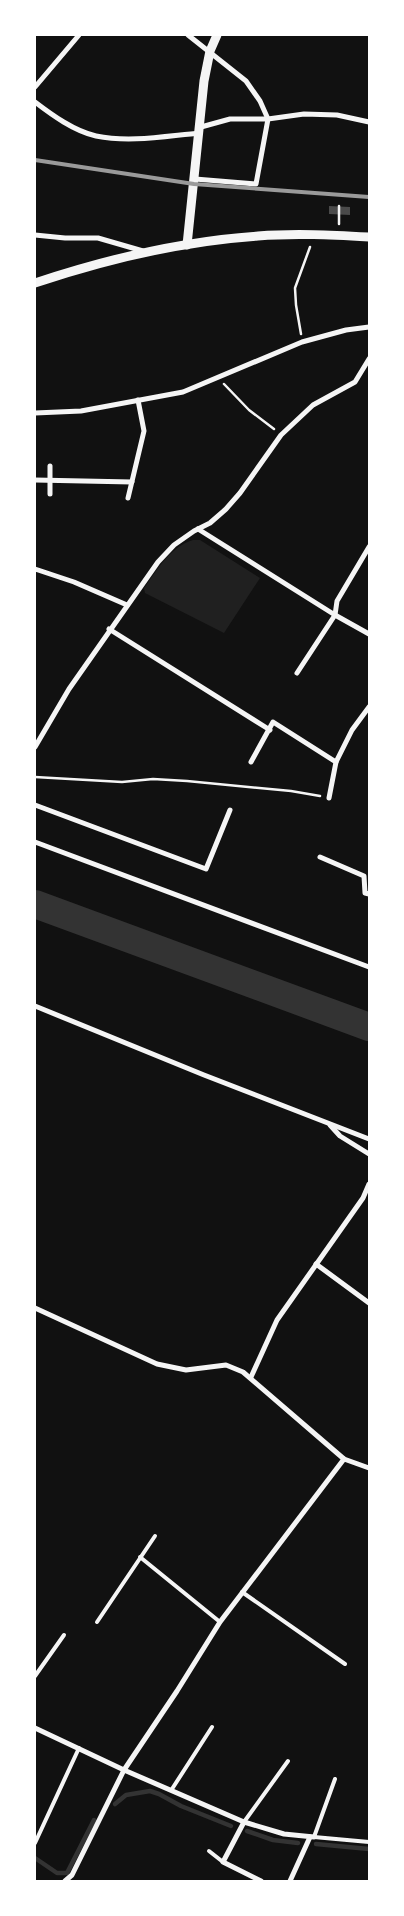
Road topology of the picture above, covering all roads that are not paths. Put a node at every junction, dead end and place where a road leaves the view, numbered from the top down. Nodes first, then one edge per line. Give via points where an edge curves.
1 (79, 35) edge
2 (188, 35) edge
3 (217, 35) edge
4 (210, 52) junction
5 (35, 87) edge
6 (35, 102) edge
7 (268, 119) junction
8 (369, 122) edge
9 (200, 130) junction
10 (195, 179) junction
11 (35, 235) edge
12 (369, 237) edge
13 (187, 245) junction
14 (148, 252) junction
15 (35, 283) edge
16 (369, 326) edge
17 (369, 359) edge
18 (138, 400) junction
19 (35, 414) edge
20 (50, 466) dead end
21 (35, 480) edge
22 (50, 480) junction
23 (132, 482) junction
24 (50, 494) dead end
25 (128, 498) dead end
26 (198, 529) junction
27 (369, 547) edge
28 (35, 569) edge
29 (127, 604) junction
30 (335, 615) junction
31 (109, 629) junction
32 (369, 634) edge
33 (296, 673) dead end
34 (369, 707) edge
35 (270, 730) junction
36 (37, 739) edge
37 (35, 747) edge
38 (251, 762) dead end
39 (336, 762) junction
40 (329, 798) road end
41 (35, 805) edge
42 (230, 810) dead end
43 (35, 842) edge
44 (320, 857) dead end
45 (369, 894) edge
46 (369, 967) edge
47 (35, 1006) edge
48 (329, 1123) junction
49 (369, 1139) edge
50 (369, 1154) edge
51 (369, 1184) edge
52 (316, 1264) junction
53 (369, 1304) edge
54 (35, 1308) edge
55 (251, 1377) junction
56 (344, 1459) junction
57 (369, 1468) edge
58 (155, 1536) dead end
59 (140, 1557) junction
60 (242, 1592) junction
61 (96, 1622) dead end
62 (220, 1622) junction
63 (64, 1635) dead end
64 (345, 1664) dead end
65 (35, 1676) edge
66 (212, 1727) dead end
67 (35, 1728) edge
68 (79, 1748) junction
69 (288, 1761) dead end
70 (124, 1770) junction
71 (335, 1779) dead end
72 (172, 1789) junction
73 (244, 1822) junction
74 (312, 1837) junction
75 (369, 1842) edge
76 (35, 1843) edge
77 (209, 1851) dead end
78 (223, 1862) junction
79 (65, 1881) edge
80 (261, 1881) edge
81 (290, 1881) edge

1 - 5 street
2 - 4 street
3 - 4 street
4 - 7 street via 246,81
4 - 9 street
6 - 9 street via 72,126 94,135 124,139
7 - 8 street via 304,114 337,115
7 - 9 street via 230,119
7 - 10 street via 256,184
9 - 10 street
10 - 13 street
11 - 14 street via 98,238
12 - 13 street via 259,235
13 - 14 street
14 - 15 street via 80,268
16 - 18 street via 302,342 183,392
17 - 26 street via 355,382 313,405 281,435 240,494 210,523
18 - 19 street via 81,411
18 - 23 street via 144,431
20 - 22 street
21 - 22 street
22 - 23 street
22 - 24 street
23 - 25 street
26 - 29 street via 174,545
26 - 30 street
27 - 30 street via 337,601
28 - 29 street
29 - 31 street
30 - 32 street
30 - 33 street
31 - 35 street
31 - 36 street
34 - 39 street via 352,730
35 - 38 street
35 - 39 street via 274,722
36 - 37 street
39 - 40 street
41 - 42 street via 206,869
43 - 46 street
44 - 45 street via 364,876 365,893
47 - 48 street
48 - 49 street
48 - 50 street via 340,1136
51 - 52 street
52 - 53 street
52 - 55 street via 277,1320
54 - 55 street via 157,1364 186,1370 226,1365
55 - 56 street
56 - 57 street
56 - 60 street
58 - 59 lane
59 - 61 lane
59 - 62 lane
60 - 62 street
60 - 64 lane
62 - 70 street
63 - 65 lane
66 - 72 lane
67 - 68 street
68 - 70 street
68 - 76 lane
69 - 73 lane
70 - 72 street
70 - 79 street via 72,1875
71 - 74 lane
72 - 73 street
73 - 74 street via 284,1834
73 - 78 street
74 - 75 lane
74 - 81 street
77 - 78 lane
78 - 80 street

